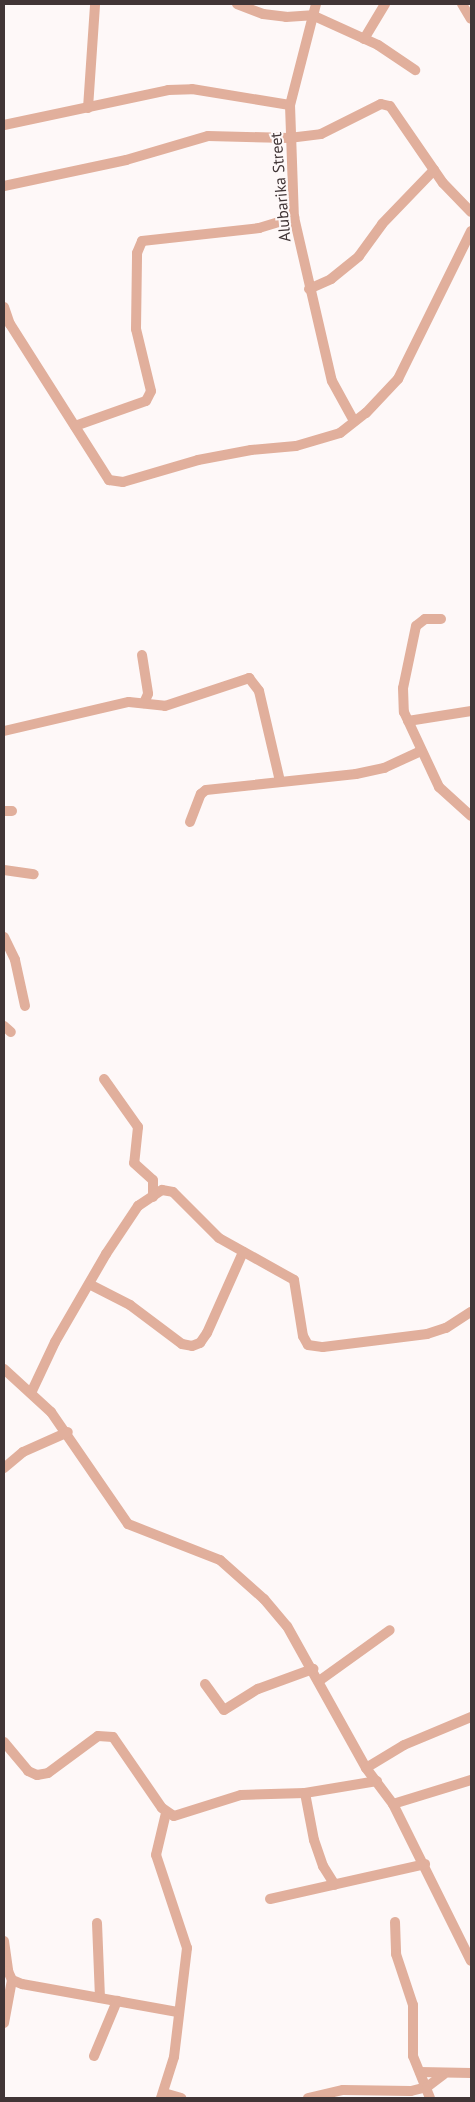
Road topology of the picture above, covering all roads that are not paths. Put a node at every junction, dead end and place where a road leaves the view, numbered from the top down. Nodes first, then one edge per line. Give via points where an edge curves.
1 (95, 4) edge
2 (237, 4) edge
3 (316, 4) edge
4 (386, 4) edge
5 (462, 4) edge
6 (312, 15) junction
7 (471, 19) edge
8 (364, 39) junction
9 (415, 70) dead end
10 (290, 105) junction
11 (88, 108) junction
12 (4, 124) edge
13 (289, 138) junction
14 (434, 170) junction
15 (4, 186) edge
16 (471, 212) edge
17 (294, 217) junction
18 (471, 231) edge
19 (309, 289) junction
20 (4, 307) edge
21 (354, 421) junction
22 (75, 426) junction
23 (441, 619) dead end
24 (142, 655) dead end
25 (144, 703) junction
26 (471, 711) edge
27 (408, 721) junction
28 (4, 731) edge
29 (421, 751) junction
30 (280, 780) junction
31 (471, 816) edge
32 (190, 822) dead end
33 (4, 870) edge
34 (34, 874) dead end
35 (4, 937) edge
36 (25, 1006) dead end
37 (104, 1079) dead end
38 (153, 1197) junction
39 (243, 1252) junction
40 (91, 1284) junction
41 (471, 1312) edge
42 (4, 1369) edge
43 (31, 1393) junction
44 (68, 1432) junction
45 (4, 1468) edge
46 (390, 1630) dead end
47 (312, 1669) junction
48 (319, 1681) junction
49 (205, 1684) dead end
50 (471, 1717) edge
51 (4, 1742) edge
52 (366, 1768) junction
53 (345, 1776) dead end
54 (471, 1780) edge
55 (377, 1781) junction
56 (338, 1788) junction
57 (305, 1793) junction
58 (393, 1804) junction
59 (166, 1813) junction
60 (425, 1864) junction
61 (335, 1885) junction
62 (270, 1900) dead end
63 (395, 1922) dead end
64 (97, 1923) dead end
65 (4, 1941) edge
66 (471, 1961) edge
67 (12, 1980) junction
68 (100, 1998) junction
69 (117, 2001) junction
70 (177, 2012) junction
71 (4, 2023) edge
72 (94, 2056) dead end
73 (420, 2072) junction
74 (471, 2073) edge
75 (444, 2074) junction
76 (427, 2087) junction
77 (163, 2095) edge
78 (181, 2098) edge
79 (308, 2098) edge
80 (430, 2098) edge

1 - 11 street
2 - 6 street via 263,14 286,17
3 - 6 street, Alubarika Street
4 - 8 street
5 - 7 street
6 - 8 street
6 - 10 street, Alubarika Street
8 - 9 street
10 - 11 street via 192,89 168,90
10 - 13 street, Alubarika Street
11 - 12 street
13 - 14 street via 321,134 373,106 386,104
13 - 15 street via 208,136 126,160
13 - 17 street, Alubarika Street
14 - 16 street
14 - 19 street via 382,224 359,256 331,279
17 - 19 street, Alubarika Street
17 - 22 street via 259,228 142,241 137,253 136,329 151,391 146,401
18 - 21 street via 398,379
19 - 21 street, Alubarika Street via 332,381
20 - 22 street via 10,324
21 - 22 street via 340,434 319,442 222,455 114,483
23 - 27 street via 425,619 416,626 403,688
24 - 25 street via 148,694
25 - 28 street via 106,706
25 - 30 street via 165,706 249,678 259,690
26 - 27 street
27 - 29 street
29 - 30 street via 384,768 365,772
29 - 31 street via 438,787
30 - 32 street via 206,790 201,794
33 - 34 street
35 - 36 street via 15,960
37 - 38 street via 138,1127 134,1163 153,1180
38 - 39 street via 162,1190 173,1192 205,1227
38 - 40 street via 138,1206 106,1254
39 - 40 street via 207,1333 200,1344 192,1346 182,1344 130,1304
39 - 41 street via 294,1280 303,1336 313,1347 427,1334 446,1328
40 - 43 street via 55,1342
42 - 43 street
43 - 44 street
44 - 45 street via 23,1452
44 - 47 street via 128,1524 220,1560 275,1613
46 - 48 street
47 - 48 street
47 - 49 street via 258,1689 224,1710
48 - 52 street
50 - 52 street via 404,1745
51 - 59 street via 28,1771 37,1775 48,1773 98,1736 113,1737
52 - 55 street
53 - 56 street
54 - 58 street
55 - 56 street
55 - 58 street
56 - 57 street
57 - 59 street via 263,1789 174,1816
57 - 61 street via 314,1840 323,1866
58 - 60 street
59 - 70 street via 156,1855 186,1948
60 - 61 street
60 - 66 street
61 - 62 street
63 - 73 street via 396,1954 413,2005 414,2056
64 - 68 street
65 - 67 street
67 - 68 street
67 - 71 street
68 - 69 street
69 - 70 street
69 - 72 street
70 - 77 street via 174,2057
73 - 75 street
73 - 76 street
74 - 75 street
75 - 76 street
76 - 79 street via 411,2091 343,2090
76 - 80 street
77 - 78 street

